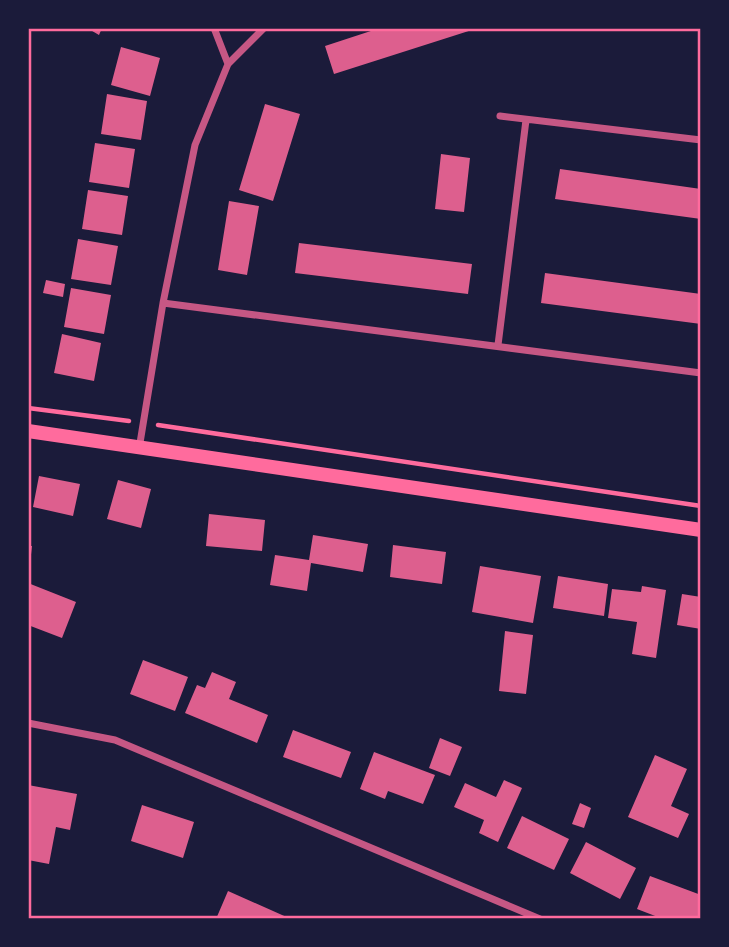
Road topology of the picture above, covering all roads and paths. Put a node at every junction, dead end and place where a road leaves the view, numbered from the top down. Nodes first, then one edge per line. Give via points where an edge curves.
1 (214, 28) edge
2 (264, 28) edge
3 (228, 64) junction
4 (500, 116) dead end
5 (526, 120) junction
6 (701, 140) edge
7 (163, 303) junction
8 (498, 345) junction
9 (701, 373) edge
10 (28, 408) edge
11 (143, 423) junction
12 (28, 431) edge
13 (139, 450) junction
14 (701, 506) edge
15 (701, 530) edge
16 (28, 723) edge
17 (540, 919) edge

1 - 3 street
2 - 3 street
3 - 7 street via 195,145
4 - 5 street
5 - 6 street
5 - 8 street
7 - 8 street
7 - 11 street
8 - 9 street
10 - 11 path
11 - 13 street
11 - 14 path
12 - 13 main road
13 - 15 main road
16 - 17 street via 115,740

